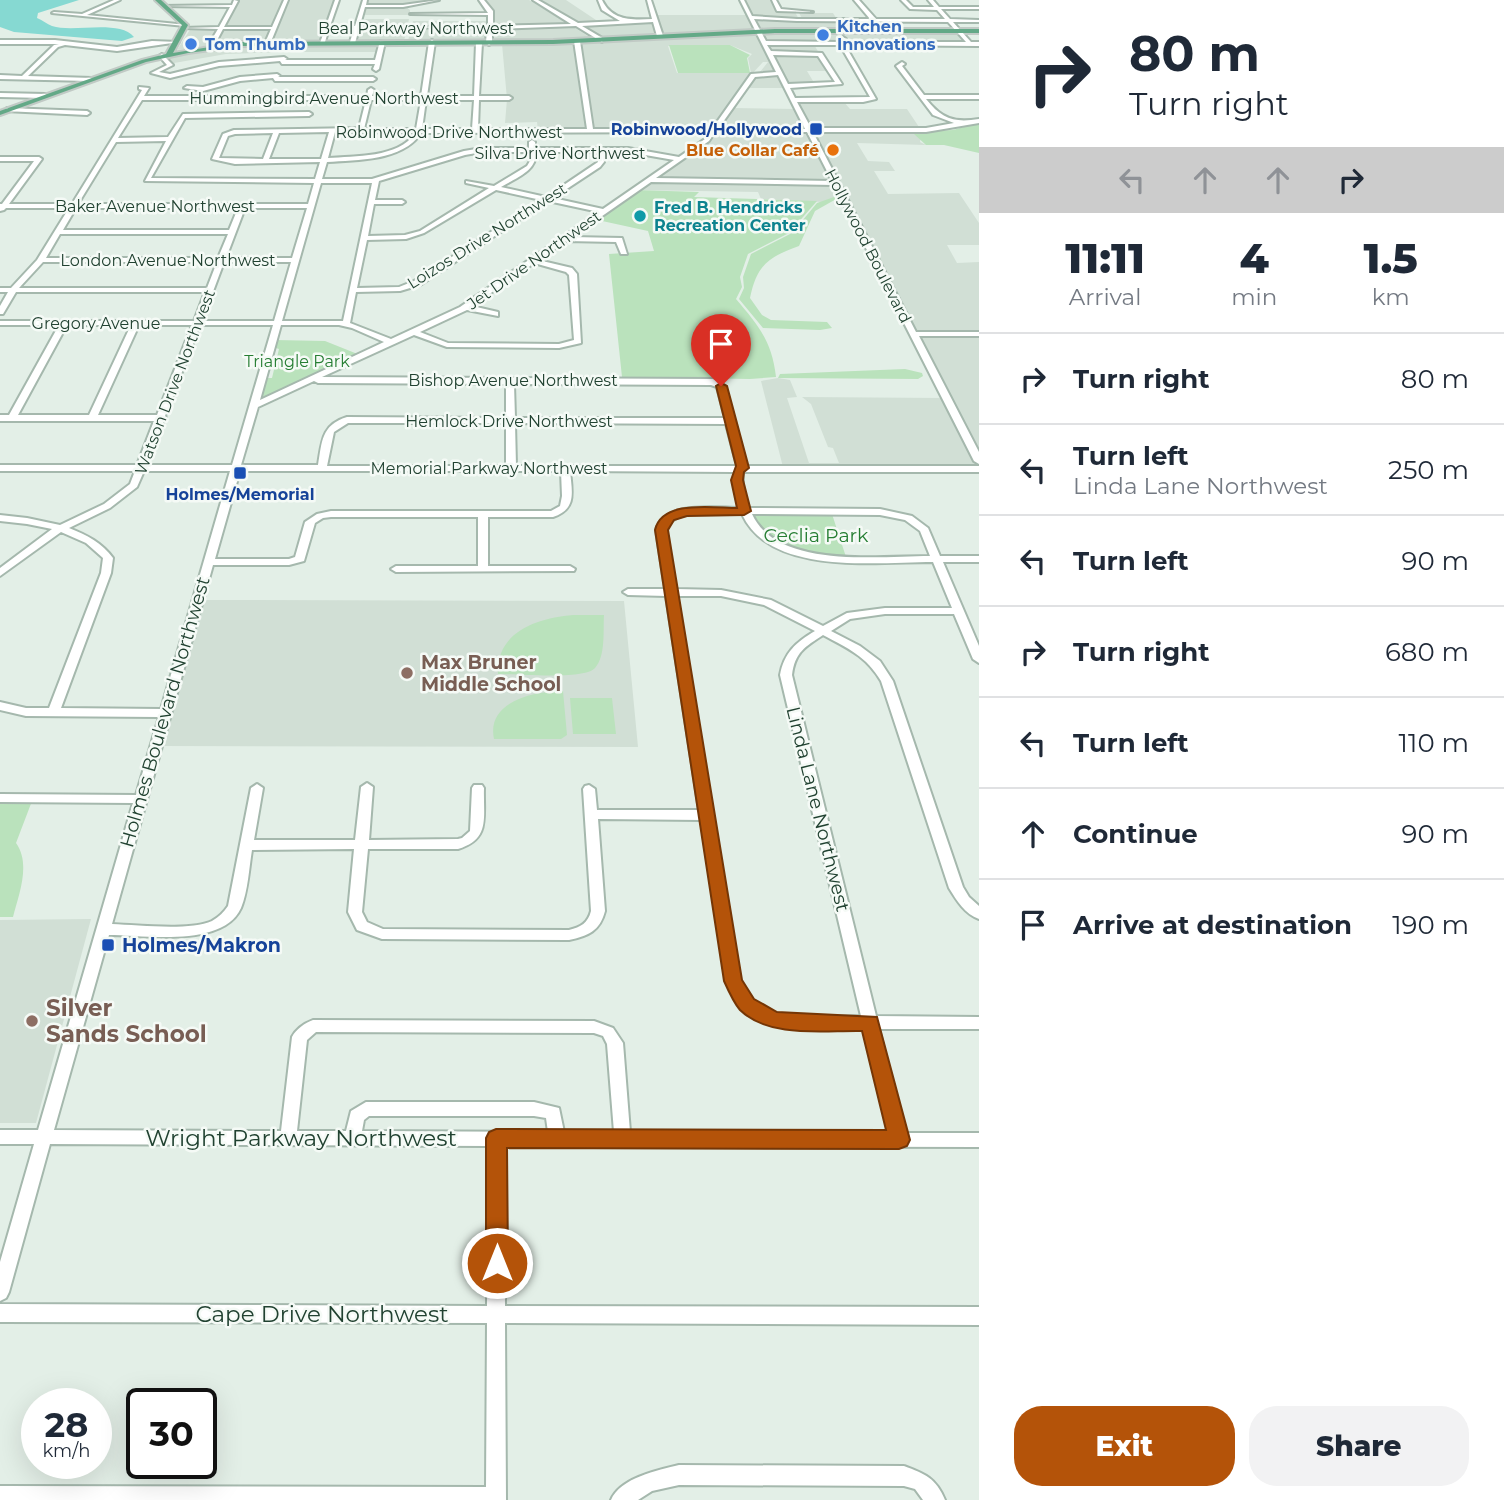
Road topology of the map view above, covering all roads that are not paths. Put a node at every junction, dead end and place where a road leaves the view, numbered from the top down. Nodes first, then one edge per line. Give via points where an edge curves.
1 (118, 0) edge
2 (159, 0) edge
3 (286, 0) edge
4 (337, 0) edge
5 (437, 0) edge
6 (481, 0) edge
7 (535, 0) edge
8 (600, 0) edge
9 (649, 0) edge
10 (742, 0) edge
11 (774, 0) edge
12 (856, 0) edge
13 (904, 0) edge
14 (930, 0) edge
15 (235, 3) edge
16 (364, 3) edge
17 (165, 6) junction
18 (405, 6) junction
19 (938, 8) junction
20 (979, 8) edge
21 (797, 12) junction
22 (811, 12) dead end
23 (54, 13) dead end
24 (412, 14) junction
25 (491, 14) junction
26 (84, 15) junction
27 (751, 17) junction
28 (215, 20) dead end
29 (226, 20) junction
30 (654, 20) junction
31 (802, 20) junction
32 (874, 20) junction
33 (948, 20) junction
34 (979, 21) edge
35 (626, 22) junction
36 (577, 24) junction
37 (167, 25) junction
38 (185, 26) junction
39 (135, 27) dead end
40 (327, 27) junction
41 (357, 27) junction
42 (410, 27) junction
43 (221, 28) junction
44 (274, 28) junction
45 (491, 28) junction
46 (758, 31) junction
47 (838, 31) junction
48 (958, 31) junction
49 (979, 31) edge
50 (660, 36) junction
51 (602, 40) junction
52 (577, 41) junction
53 (0, 42) edge
54 (176, 42) junction
55 (291, 42) junction
56 (322, 42) junction
57 (352, 42) junction
58 (382, 42) junction
59 (405, 42) junction
60 (268, 43) junction
61 (432, 43) junction
62 (479, 43) junction
63 (489, 43) junction
64 (764, 43) junction
65 (843, 44) junction
66 (970, 44) junction
67 (979, 44) edge
68 (64, 45) junction
69 (214, 47) junction
70 (769, 53) junction
71 (165, 55) junction
72 (283, 61) junction
73 (377, 62) junction
74 (902, 64) dead end
75 (779, 73) junction
76 (0, 77) edge
77 (276, 77) junction
78 (23, 78) junction
79 (90, 79) junction
80 (373, 79) junction
81 (786, 86) junction
82 (141, 88) dead end
83 (187, 88) dead end
84 (0, 95) edge
85 (45, 96) junction
86 (923, 97) junction
87 (979, 97) edge
88 (139, 98) junction
89 (268, 98) junction
90 (315, 98) junction
91 (369, 98) junction
92 (424, 98) junction
93 (477, 98) junction
94 (509, 98) dead end
95 (793, 100) junction
96 (3, 112) edge
97 (88, 113) dead end
98 (309, 114) junction
99 (979, 121) edge
100 (963, 125) junction
101 (716, 130) junction
102 (809, 130) junction
103 (361, 131) junction
104 (419, 131) junction
105 (475, 131) junction
106 (532, 131) junction
107 (590, 131) junction
108 (276, 132) junction
109 (304, 132) junction
110 (332, 132) junction
111 (113, 139) junction
112 (168, 139) junction
113 (533, 150) junction
114 (600, 150) junction
115 (0, 159) edge
116 (680, 159) junction
117 (265, 161) junction
118 (323, 161) junction
119 (376, 180) junction
120 (650, 180) junction
121 (317, 181) junction
122 (468, 182) dead end
123 (836, 183) junction
124 (495, 188) junction
125 (548, 199) junction
126 (372, 202) junction
127 (402, 202) dead end
128 (73, 206) junction
129 (242, 206) junction
130 (310, 206) junction
131 (2, 208) edge
132 (604, 211) junction
133 (58, 232) junction
134 (233, 232) junction
135 (365, 238) junction
136 (564, 239) junction
137 (624, 252) dead end
138 (41, 260) junction
139 (222, 260) junction
140 (295, 260) junction
141 (533, 261) junction
142 (0, 290) edge
143 (14, 290) junction
144 (211, 290) junction
145 (354, 290) junction
146 (466, 307) junction
147 (0, 312) edge
148 (495, 314) dead end
149 (0, 323) edge
150 (64, 323) junction
151 (136, 323) junction
152 (198, 323) junction
153 (277, 323) junction
154 (346, 324) junction
155 (416, 332) junction
156 (914, 334) junction
157 (979, 334) edge
158 (393, 343) junction
159 (312, 380) junction
160 (510, 380) junction
161 (253, 406) junction
162 (0, 418) edge
163 (12, 418) junction
164 (92, 418) junction
165 (162, 418) junction
166 (511, 421) junction
167 (730, 421) junction
168 (979, 461) edge
169 (143, 467) junction
170 (236, 467) junction
171 (322, 467) junction
172 (0, 468) edge
173 (511, 468) junction
174 (565, 468) junction
175 (741, 468) junction
176 (979, 470) edge
177 (744, 511) junction
178 (483, 515) junction
179 (0, 518) edge
180 (61, 529) junction
181 (937, 559) junction
182 (979, 559) edge
183 (209, 562) junction
184 (396, 569) dead end
185 (482, 569) junction
186 (570, 569) dead end
187 (0, 573) edge
188 (628, 592) dead end
189 (671, 592) junction
190 (959, 611) junction
191 (822, 629) junction
192 (979, 659) edge
193 (0, 706) edge
194 (53, 713) junction
195 (165, 713) junction
196 (367, 787) dead end
197 (257, 788) dead end
198 (478, 789) dead end
199 (589, 789) dead end
200 (0, 798) edge
201 (141, 799) junction
202 (591, 814) junction
203 (706, 815) junction
204 (247, 845) junction
205 (362, 845) junction
206 (979, 914) edge
207 (103, 929) junction
208 (870, 1023) junction
209 (979, 1023) edge
210 (0, 1137) edge
211 (44, 1137) junction
212 (288, 1138) junction
213 (353, 1138) junction
214 (496, 1138) junction
215 (556, 1139) junction
216 (623, 1139) junction
217 (899, 1140) junction
218 (979, 1140) edge
219 (0, 1292) edge
220 (0, 1313) edge
221 (497, 1315) junction
222 (979, 1316) edge
223 (0, 1496) edge
224 (496, 1499) edge
225 (621, 1500) edge
226 (935, 1500) edge

1 - 26 street
2 - 17 main road
3 - 44 street
4 - 40 street
5 - 18 street
6 - 25 street
7 - 36 street
8 - 35 street via 604,9
9 - 30 street
10 - 27 street, Hollywood Boulevard
11 - 21 street via 778,9
12 - 32 street
13 - 19 street via 912,8
14 - 19 street
15 - 17 street
15 - 29 street
16 - 18 street
16 - 41 street
17 - 38 main road
18 - 24 street
19 - 20 street
19 - 33 street
21 - 22 street
21 - 31 street
23 - 26 street
24 - 25 street
24 - 42 street
25 - 45 street
26 - 37 street
27 - 31 street
27 - 46 street, Hollywood Boulevard
28 - 29 street
29 - 43 street
30 - 35 street
30 - 50 street
31 - 32 street
32 - 33 street
33 - 34 street
33 - 48 street
35 - 36 street
36 - 45 street
36 - 51 street
37 - 38 street
37 - 39 street
38 - 43 street
38 - 54 main road
40 - 41 street
40 - 56 street
41 - 57 street
42 - 45 street
42 - 59 street
43 - 44 street
43 - 69 street
44 - 60 street
45 - 63 street
46 - 47 main road, Beal Parkway Northwest
46 - 50 main road, Beal Parkway Northwest
46 - 64 street, Hollywood Boulevard
47 - 48 main road, Beal Parkway Northwest
47 - 65 street
48 - 49 main road, Beal Parkway Northwest
48 - 66 street
50 - 51 main road, Beal Parkway Northwest
51 - 52 main road, Beal Parkway Northwest
52 - 63 main road, Beal Parkway Northwest
52 - 107 street
53 - 68 street
54 - 68 street via 117,49
54 - 71 main road
55 - 56 main road, Beal Parkway Northwest
55 - 60 main road, Beal Parkway Northwest
55 - 72 street
56 - 57 main road, Beal Parkway Northwest
57 - 58 main road, Beal Parkway Northwest
58 - 59 main road, Beal Parkway Northwest
58 - 73 street
59 - 61 main road, Beal Parkway Northwest
60 - 69 main road, Beal Parkway Northwest
61 - 62 main road, Beal Parkway Northwest
61 - 92 street
62 - 63 main road, Beal Parkway Northwest
62 - 93 street
64 - 65 street
64 - 70 street, Hollywood Boulevard
65 - 66 street
65 - 95 street via 872,99
66 - 67 street
68 - 78 street via 53,49
69 - 71 main road, Beal Parkway Northwest
70 - 75 street, Hollywood Boulevard
70 - 81 street via 820,54 839,84
71 - 72 street via 170,65 154,74 165,77 228,63
71 - 79 main road, Beal Parkway Northwest
72 - 73 street
72 - 77 street
73 - 80 street
74 - 86 street via 899,66
75 - 81 street, Hollywood Boulevard
75 - 101 street, Jet Drive Northwest via 753,75
76 - 78 street
77 - 80 street
77 - 83 street
77 - 89 street
78 - 79 street
79 - 85 main road, Beal Parkway Northwest
80 - 91 street
81 - 95 street, Hollywood Boulevard
82 - 88 street via 146,88
84 - 85 street
85 - 96 main road, Beal Parkway Northwest
86 - 87 street
86 - 100 street via 936,115
88 - 89 street, Hummingbird Avenue Northwest
88 - 111 street
89 - 90 street, Hummingbird Avenue Northwest
90 - 91 street, Hummingbird Avenue Northwest
90 - 98 street
91 - 92 street, Hummingbird Avenue Northwest
91 - 103 street
92 - 93 street, Hummingbird Avenue Northwest
92 - 104 street
93 - 94 street, Hummingbird Avenue Northwest
93 - 105 street
95 - 102 street, Hollywood Boulevard
96 - 97 street
98 - 109 street
98 - 112 street via 187,115 180,117
99 - 100 street
100 - 102 street via 929,130
101 - 102 street, Robinwood Drive Northwest
101 - 107 street, Robinwood Drive Northwest
101 - 116 street, Jet Drive Northwest
102 - 123 street, Hollywood Boulevard
103 - 104 street, Robinwood Drive Northwest
103 - 110 street, Robinwood Drive Northwest
104 - 105 street, Robinwood Drive Northwest
104 - 118 street, Robinwood Drive Northwest via 416,140 407,145 355,160
105 - 106 street, Robinwood Drive Northwest
106 - 107 street, Robinwood Drive Northwest
106 - 113 street
108 - 109 street, Robinwood Drive Northwest
108 - 117 street
108 - 117 street, Robinwood Drive Northwest via 228,133 215,158
109 - 110 street, Robinwood Drive Northwest
110 - 118 street, Holmes Boulevard Northwest
111 - 112 street
111 - 128 street
112 - 121 street, Silva Drive Northwest via 148,181
113 - 114 street, Silva Drive Northwest
113 - 119 street, Silva Drive Northwest via 468,152
113 - 124 street via 529,167
114 - 116 street, Silva Drive Northwest via 641,151
114 - 125 street, Loizos Drive Northwest via 598,166
115 - 131 street via 39,159
116 - 120 street, Jet Drive Northwest
117 - 118 street, Robinwood Drive Northwest
118 - 121 street, Holmes Boulevard Northwest
119 - 121 street, Silva Drive Northwest
119 - 126 street
120 - 123 street
120 - 132 street, Jet Drive Northwest
121 - 130 street, Holmes Boulevard Northwest
122 - 124 street
123 - 156 street, Hollywood Boulevard
124 - 125 street
124 - 135 street via 419,233
125 - 132 street
125 - 145 street, Loizos Drive Northwest via 409,287
126 - 127 street
126 - 135 street
128 - 129 street, Baker Avenue Northwest
128 - 131 street, Baker Avenue Northwest
128 - 133 street
129 - 130 street, Baker Avenue Northwest
129 - 134 street, Watson Drive Northwest
130 - 140 street, Holmes Boulevard Northwest
132 - 136 street, Jet Drive Northwest
133 - 134 street
133 - 138 street
134 - 139 street, Watson Drive Northwest
135 - 145 street
136 - 137 street via 619,240
136 - 141 street, Jet Drive Northwest
138 - 139 street, London Avenue Northwest
138 - 143 street
139 - 140 street, London Avenue Northwest
139 - 144 street, Watson Drive Northwest
140 - 153 street, Holmes Boulevard Northwest
141 - 146 street, Jet Drive Northwest
141 - 155 street via 573,274 580,334 574,343 447,345
142 - 143 street
143 - 144 street
143 - 147 street
144 - 152 street, Watson Drive Northwest
145 - 154 street
146 - 148 street
146 - 155 street, Jet Drive Northwest
149 - 150 street, Gregory Avenue
150 - 151 street, Gregory Avenue
150 - 163 street
151 - 152 street, Gregory Avenue
151 - 164 street
152 - 153 street, Gregory Avenue
152 - 165 street, Watson Drive Northwest
153 - 154 street, Gregory Avenue
153 - 161 street, Holmes Boulevard Northwest
154 - 158 street
155 - 158 street, Jet Drive Northwest
156 - 157 street
156 - 168 street, Hollywood Boulevard
158 - 159 street, Jet Drive Northwest
159 - 160 street, Bishop Avenue Northwest
159 - 161 street, Jet Drive Northwest
160 - 166 street
160 - 167 street, Bishop Avenue Northwest via 714,382 721,386
161 - 170 street, Holmes Boulevard Northwest
162 - 163 street
163 - 164 street
164 - 165 street
165 - 169 street, Watson Drive Northwest
166 - 167 street, Hemlock Drive Northwest
166 - 171 street, Hemlock Drive Northwest via 340,422 330,429
166 - 173 street
167 - 175 street
169 - 170 street, Memorial Parkway Northwest
169 - 172 street, Memorial Parkway Northwest
169 - 180 street, Watson Drive Northwest via 134,485 118,500
170 - 171 street, Memorial Parkway Northwest
170 - 183 street, Holmes Boulevard Northwest
171 - 173 street, Memorial Parkway Northwest
173 - 174 street, Memorial Parkway Northwest
174 - 175 street, Memorial Parkway Northwest
174 - 178 street via 564,510 546,515
175 - 176 street, Memorial Parkway Northwest
175 - 177 street via 737,480
177 - 181 street via 763,538 803,555
177 - 181 street via 898,515 925,530
177 - 189 street via 686,512 663,523
178 - 183 street via 326,515 310,522 300,559
178 - 185 street
179 - 180 street via 36,520
180 - 187 street, Watson Drive Northwest
180 - 194 street via 103,550 109,562
181 - 182 street
181 - 190 street
183 - 195 street, Holmes Boulevard Northwest
184 - 185 street
185 - 186 street
188 - 189 street
189 - 191 street via 755,598
189 - 203 street
190 - 191 street, Linda Lane Northwest via 866,611
190 - 192 street
191 - 206 street via 863,652 882,672 956,888
191 - 208 street, Linda Lane Northwest via 791,655 786,682
193 - 194 street
194 - 195 street
195 - 201 street, Holmes Boulevard Northwest
196 - 205 street
197 - 204 street
198 - 205 street via 478,825 467,841
199 - 202 street
200 - 201 street
201 - 207 street, Holmes Boulevard Northwest
202 - 203 street
202 - 205 street via 597,919 585,931 569,935 382,934 366,930 355,912
203 - 208 street via 733,981 742,999 762,1014 786,1022
204 - 205 street
204 - 207 street via 235,906 223,922 202,929
207 - 211 street, Holmes Boulevard Northwest
208 - 209 street
208 - 217 street, Linda Lane Northwest
210 - 211 street, Wright Parkway Northwest
211 - 212 street, Wright Parkway Northwest
211 - 219 street, Holmes Boulevard Northwest
212 - 213 street, Wright Parkway Northwest
212 - 216 street via 300,1037 313,1026 604,1029 615,1043
213 - 214 street, Wright Parkway Northwest
213 - 215 street via 357,1116 366,1109 534,1109 553,1113
214 - 215 street, Wright Parkway Northwest
214 - 221 street
215 - 216 street, Wright Parkway Northwest
216 - 217 street, Wright Parkway Northwest
217 - 218 street, Wright Parkway Northwest
220 - 221 street, Cape Drive Northwest
221 - 222 street, Cape Drive Northwest
221 - 224 street
223 - 224 street
225 - 226 street via 667,1476 733,1475 904,1476 921,1482

